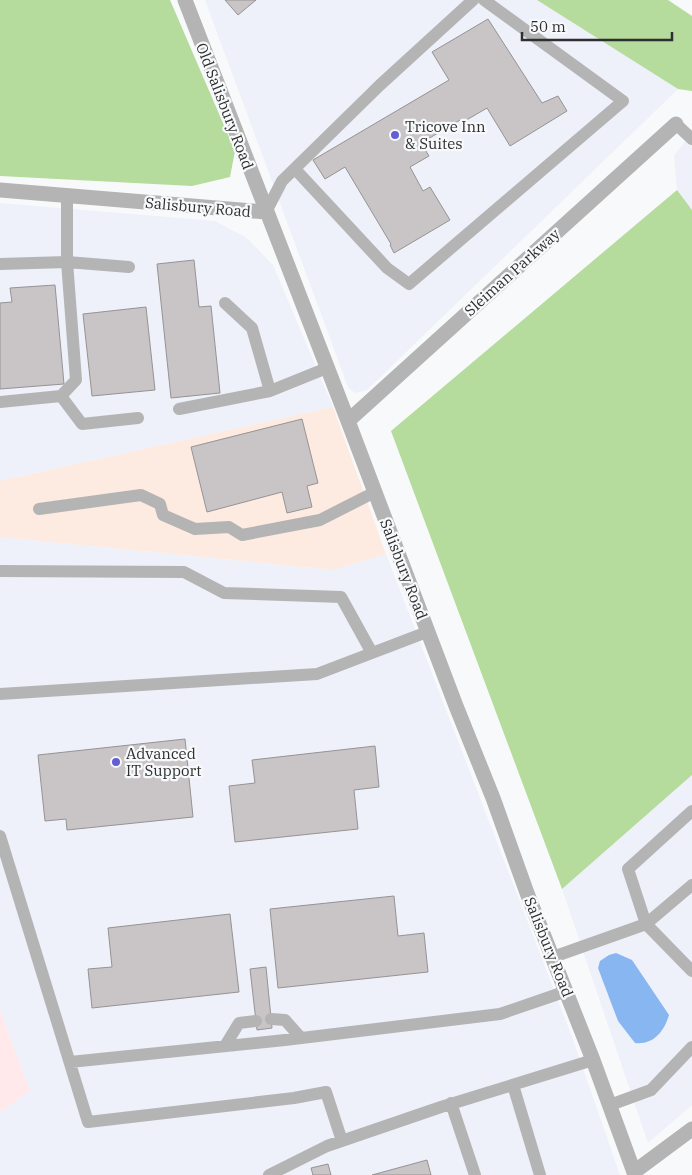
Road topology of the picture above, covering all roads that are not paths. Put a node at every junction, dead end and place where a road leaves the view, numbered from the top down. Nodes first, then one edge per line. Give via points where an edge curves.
1 (185, 0) edge
2 (474, 0) edge
3 (484, 0) edge
4 (676, 124) joint
5 (692, 139) edge
6 (295, 169) junction
7 (0, 190) edge
8 (67, 196) junction
9 (266, 212) junction
10 (67, 262) junction
11 (0, 264) edge
12 (129, 266) dead end
13 (225, 303) dead end
14 (327, 368) junction
15 (270, 391) junction
16 (60, 396) junction
17 (0, 402) edge
18 (179, 409) dead end
19 (138, 418) dead end
20 (348, 421) junction
21 (375, 492) junction
22 (39, 509) dead end
23 (0, 570) edge
24 (428, 632) junction
25 (372, 653) junction
26 (0, 694) edge
27 (692, 811) edge
28 (0, 836) edge
29 (692, 884) edge
30 (646, 924) junction
31 (553, 957) junction
32 (692, 971) edge
33 (567, 991) junction
34 (272, 1019) dead end
35 (256, 1021) dead end
36 (300, 1038) junction
37 (225, 1046) junction
38 (692, 1048) edge
39 (593, 1060) junction
40 (70, 1062) junction
41 (513, 1085) junction
42 (451, 1104) junction
43 (610, 1105) junction
44 (692, 1129) edge
45 (342, 1141) junction
46 (634, 1173) edge
47 (269, 1175) edge
48 (475, 1175) edge
49 (540, 1175) edge

1 - 9 street, Old Salisbury Road
2 - 6 lane via 380,85
3 - 6 lane via 623,101 409,284 387,268
4 - 5 lane
4 - 20 street, Sleiman Parkway
6 - 9 lane via 282,181
7 - 8 street, Salisbury Road
8 - 9 street, Salisbury Road
8 - 10 lane
9 - 14 street, Salisbury Road
10 - 11 lane
10 - 12 lane
10 - 16 lane via 76,380
13 - 15 lane via 252,328
14 - 15 lane
14 - 20 street, Salisbury Road
15 - 18 lane
16 - 17 lane
16 - 19 lane via 82,424
20 - 21 street, Salisbury Road
21 - 22 lane via 320,520 242,535 229,527 196,529 163,515 160,504 141,495
21 - 24 street, Salisbury Road
23 - 25 lane via 184,572 224,593 341,597
24 - 25 lane
24 - 31 street, Salisbury Road
25 - 26 lane via 317,674
27 - 30 lane via 628,869
28 - 40 lane
29 - 30 lane
30 - 31 lane
30 - 32 lane
31 - 33 street, Salisbury Road
33 - 36 lane via 500,1014
33 - 39 street, Salisbury Road
34 - 36 lane via 285,1020
35 - 37 lane via 239,1023
36 - 37 lane
37 - 40 lane
38 - 43 lane via 651,1090
39 - 41 lane
39 - 43 street, Salisbury Road
40 - 45 lane via 88,1122 326,1092
41 - 42 lane
41 - 49 lane
42 - 45 lane
42 - 48 lane
43 - 46 street, Salisbury Road
44 - 46 street
45 - 47 lane

